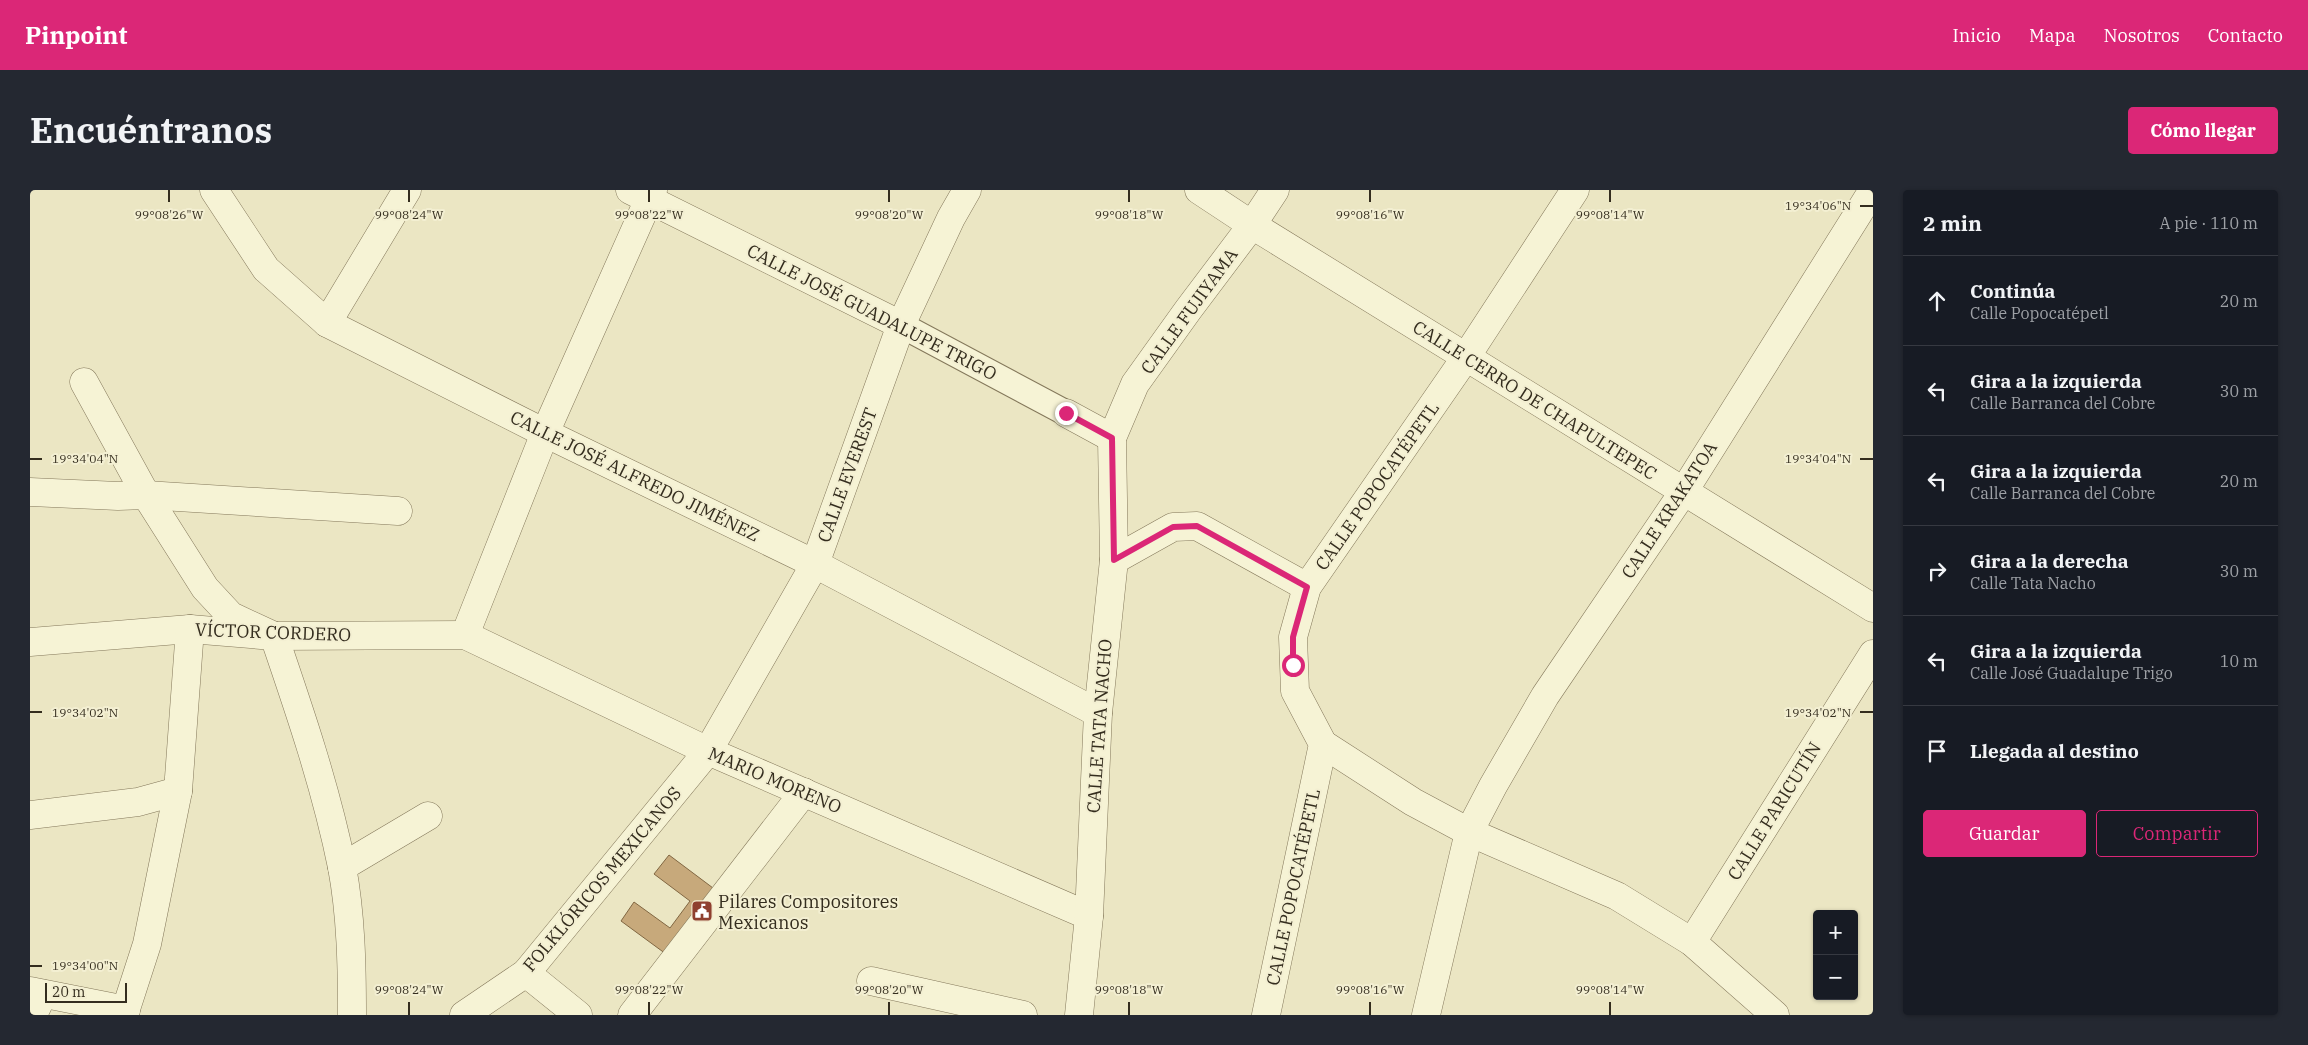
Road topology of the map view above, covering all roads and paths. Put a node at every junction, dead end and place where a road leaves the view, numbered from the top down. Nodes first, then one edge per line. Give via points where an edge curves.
1 (214, 190) edge
2 (408, 190) edge
3 (967, 190) edge
4 (1199, 190) edge
5 (1275, 190) edge
6 (1575, 190) edge
7 (1873, 190) edge
8 (644, 193) edge
9 (1252, 225) junction
10 (328, 323) junction
11 (901, 325) junction
12 (1466, 357) junction
13 (84, 382) dead end
14 (1066, 413) joint
15 (545, 433) junction
16 (1112, 438) junction
17 (1684, 491) junction
18 (30, 492) edge
19 (146, 495) junction
20 (398, 511) dead end
21 (1114, 560) junction
22 (815, 564) junction
23 (1307, 587) junction
24 (1873, 608) edge
25 (190, 629) junction
26 (465, 634) junction
27 (274, 636) junction
28 (30, 642) edge
29 (1873, 654) edge
30 (1098, 713) junction
31 (1323, 744) junction
32 (708, 751) junction
33 (178, 791) junction
34 (804, 792) junction
35 (30, 815) edge
36 (428, 816) dead end
37 (1469, 832) junction
38 (342, 867) junction
39 (1088, 916) junction
40 (1692, 942) junction
41 (526, 974) junction
42 (871, 981) dead end
43 (35, 1000) edge
44 (125, 1013) edge
45 (352, 1015) edge
46 (464, 1015) edge
47 (578, 1015) edge
48 (632, 1015) edge
49 (1024, 1015) edge
50 (1079, 1015) edge
51 (1266, 1015) edge
52 (1426, 1015) edge
53 (1775, 1015) edge

1 - 10 street, CALLE JOSÉ ALFREDO JIMÉNEZ via 266,269
2 - 10 street
3 - 11 street, CALLE EVEREST
4 - 9 street, CALLE CERRO DE CHAPULTEPEC
5 - 9 street, CALLE FUJIYAMA
6 - 12 street, CALLE POPOCATÉPETL
7 - 17 street, CALLE KRAKATOA
8 - 11 street, CALLE JOSÉ GUADALUPE TRIGO
8 - 15 street
9 - 12 street, CALLE CERRO DE CHAPULTEPEC
9 - 16 street, CALLE FUJIYAMA via 1135,384
10 - 15 street, CALLE JOSÉ ALFREDO JIMÉNEZ
11 - 14 street, CALLE JOSÉ GUADALUPE TRIGO
11 - 22 street, CALLE EVEREST
12 - 17 street, CALLE CERRO DE CHAPULTEPEC
12 - 23 street, CALLE POPOCATÉPETL
13 - 19 street
14 - 16 street, CALLE JOSÉ GUADALUPE TRIGO
15 - 22 street, CALLE JOSÉ ALFREDO JIMÉNEZ
15 - 26 street
16 - 21 street, CALLE TATA NACHO
17 - 24 street, CALLE CERRO DE CHAPULTEPEC
17 - 37 street, CALLE KRAKATOA via 1545,696
18 - 19 street
19 - 20 street
19 - 27 street via 205,588 232,616
21 - 23 street via 1173,527 1197,526
21 - 30 street, CALLE TATA NACHO
22 - 30 street, CALLE JOSÉ ALFREDO JIMÉNEZ
22 - 32 street, CALLE EVEREST
23 - 31 street, CALLE POPOCATÉPETL via 1293,637 1295,691
25 - 27 street, VÍCTOR CORDERO
25 - 28 street, VÍCTOR CORDERO
25 - 33 street
26 - 27 street, VÍCTOR CORDERO
26 - 32 street, MARIO MORENO
27 - 38 street via 309,738
29 - 40 street, CALLE PARICUTÍN
30 - 39 street, CALLE TATA NACHO
31 - 37 street via 1413,802
31 - 51 street, CALLE POPOCATÉPETL
32 - 34 street, MARIO MORENO
32 - 41 street, FOLKLÓRICOS MEXICANOS
33 - 35 street via 138,802
33 - 44 street via 147,944
34 - 39 street, MARIO MORENO
34 - 48 street
36 - 38 street
37 - 40 street via 1617,896
37 - 52 street, CALLE KRAKATOA
38 - 45 street via 352,952
39 - 50 street, CALLE TATA NACHO
40 - 53 street
41 - 46 street, FOLKLÓRICOS MEXICANOS
41 - 47 street
42 - 49 street
43 - 44 street

